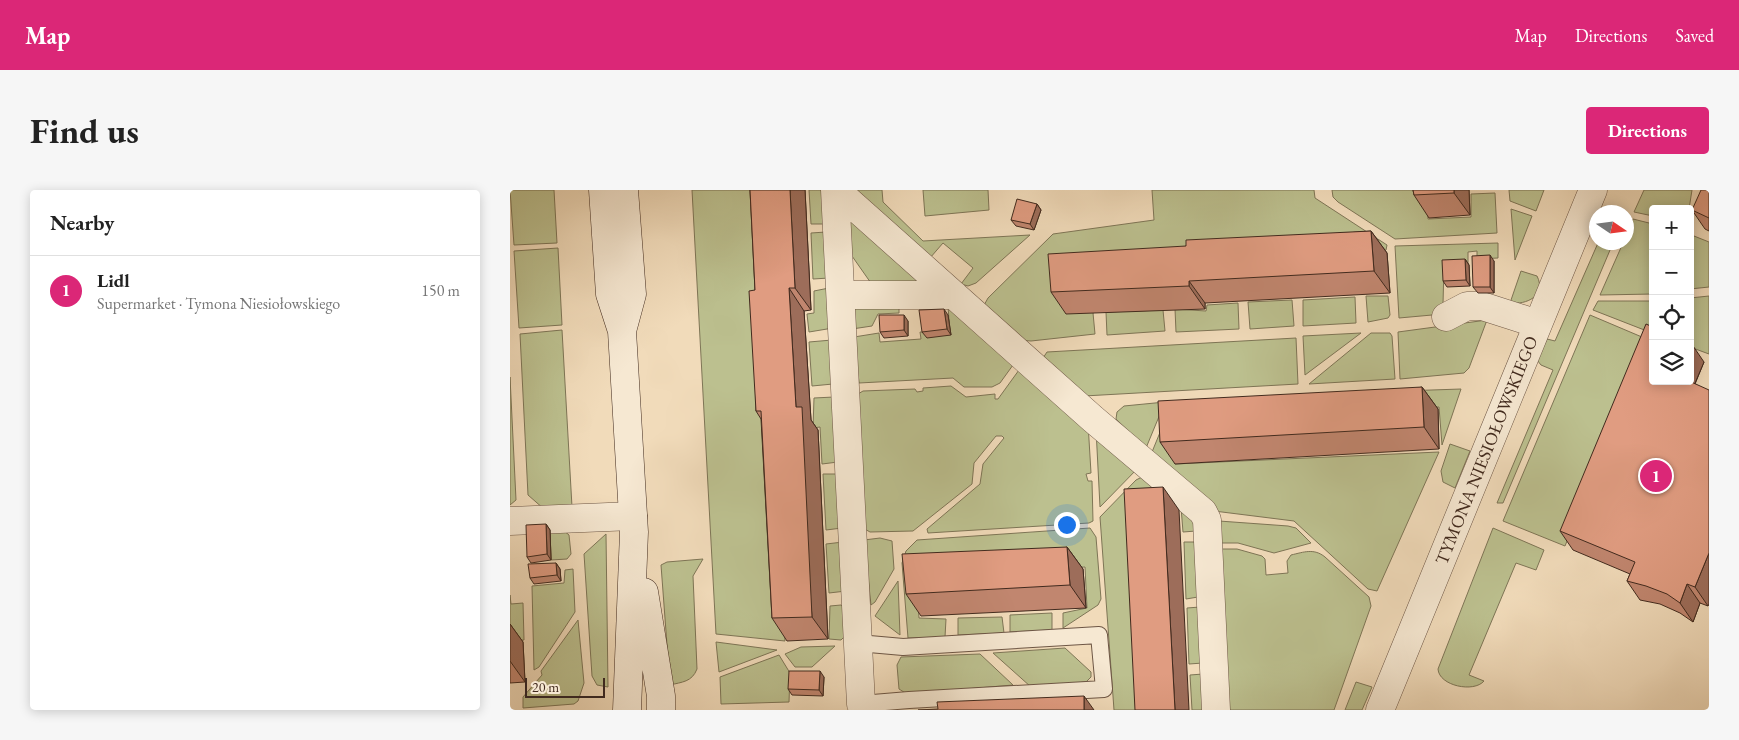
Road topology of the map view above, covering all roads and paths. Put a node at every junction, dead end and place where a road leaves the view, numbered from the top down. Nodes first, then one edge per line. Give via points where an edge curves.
1 (603, 190) edge
2 (624, 190) edge
3 (835, 190) edge
4 (1593, 190) edge
5 (841, 295) junction
6 (954, 295) junction
7 (1446, 316) dead end
8 (1538, 324) junction
9 (622, 331) junction
10 (510, 521) edge
11 (634, 524) junction
12 (858, 644) junction
13 (861, 704) joint
14 (663, 705) edge
15 (629, 706) edge
16 (1216, 710) edge
17 (1380, 710) edge

1 - 9 street via 610,294
2 - 9 street via 632,294
3 - 5 street
3 - 6 street
4 - 8 street, TYMONA NIESIOŁOWSKIEGO
5 - 6 street
5 - 12 street
6 - 16 street via 1203,512 1207,520
7 - 8 street via 1467,306 1482,306
8 - 17 street, TYMONA NIESIOŁOWSKIEGO
9 - 11 street
10 - 11 street
11 - 14 street
11 - 15 street
12 - 13 street
12 - 13 lane via 903,647 1099,635 1104,689

